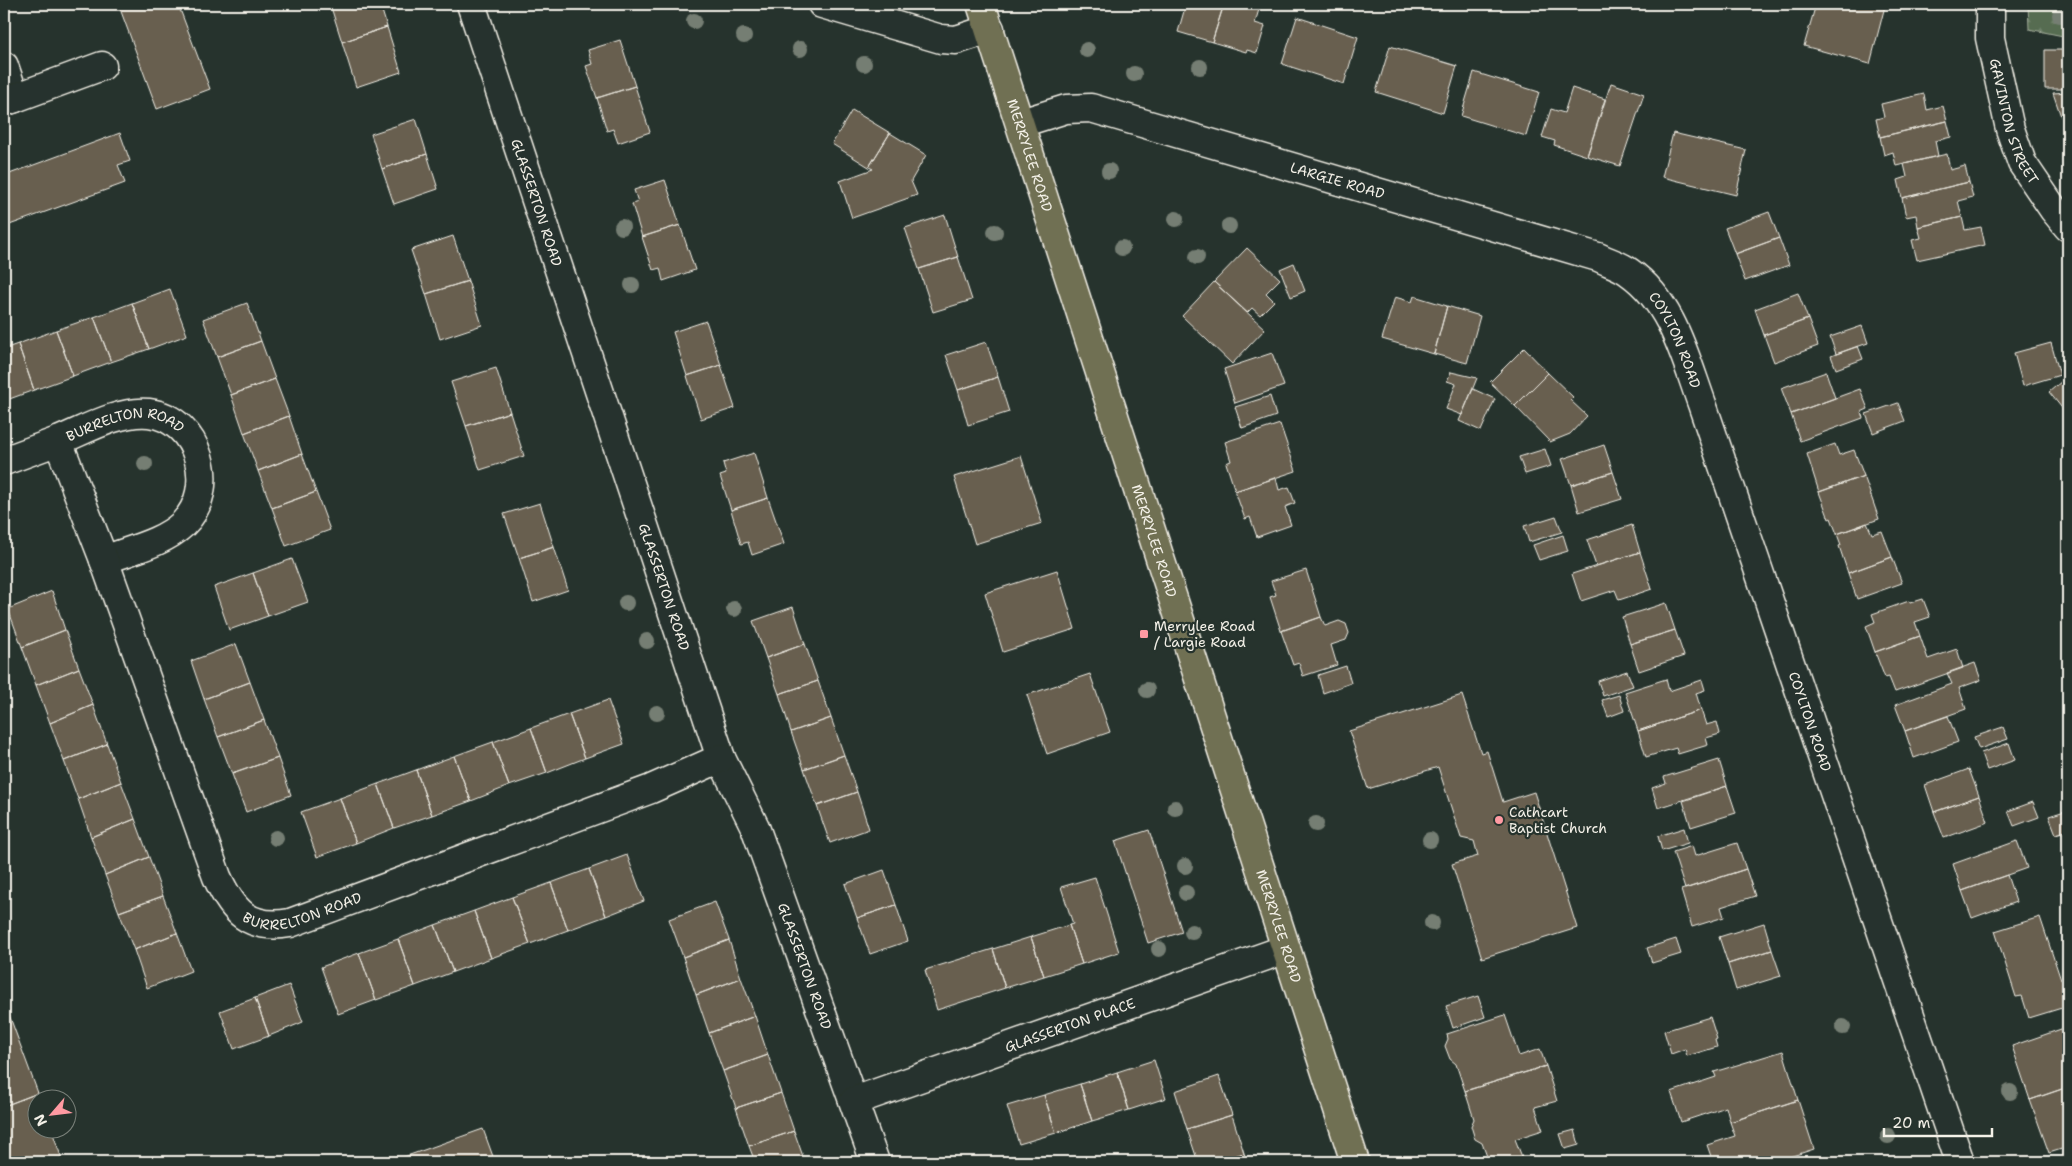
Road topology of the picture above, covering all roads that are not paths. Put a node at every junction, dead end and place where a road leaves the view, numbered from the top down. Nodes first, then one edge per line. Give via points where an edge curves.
1 (471, 4) edge
2 (822, 4) edge
3 (981, 4) edge
4 (1990, 4) edge
5 (990, 29) junction
6 (4, 66) edge
7 (102, 66) dead end
8 (10, 100) edge
9 (1021, 123) junction
10 (2068, 227) edge
11 (1647, 286) joint
12 (58, 441) junction
13 (4, 461) edge
14 (104, 560) junction
15 (721, 758) junction
16 (1286, 949) junction
17 (854, 1101) junction
18 (875, 1162) edge
19 (1355, 1162) edge
20 (1960, 1162) edge

1 - 15 street, GLASSERTON ROAD
2 - 5 street via 941,39 956,40
3 - 5 main road, MERRYLEE ROAD
4 - 10 street, GAVINTON STREET via 1990,38 2010,129 2022,163
5 - 9 main road, MERRYLEE ROAD
6 - 8 street
7 - 8 street
9 - 11 street, LARGIE ROAD via 1066,109 1091,108 1598,257 1628,270
9 - 16 main road, MERRYLEE ROAD
11 - 20 street, COYLTON ROAD via 1663,308 1679,340 1699,395
12 - 13 street, BURRELTON ROAD
12 - 14 street, BURRELTON ROAD
12 - 14 street, BURRELTON ROAD via 114,419 148,413 166,418 180,427 192,441 200,462 202,482 196,503 184,523 169,534
14 - 15 street, BURRELTON ROAD via 224,894 241,915 257,923 290,923 652,789
15 - 17 street, GLASSERTON ROAD via 756,827
16 - 17 street, GLASSERTON PLACE
16 - 19 main road, MERRYLEE ROAD
17 - 18 street, GLASSERTON ROAD

